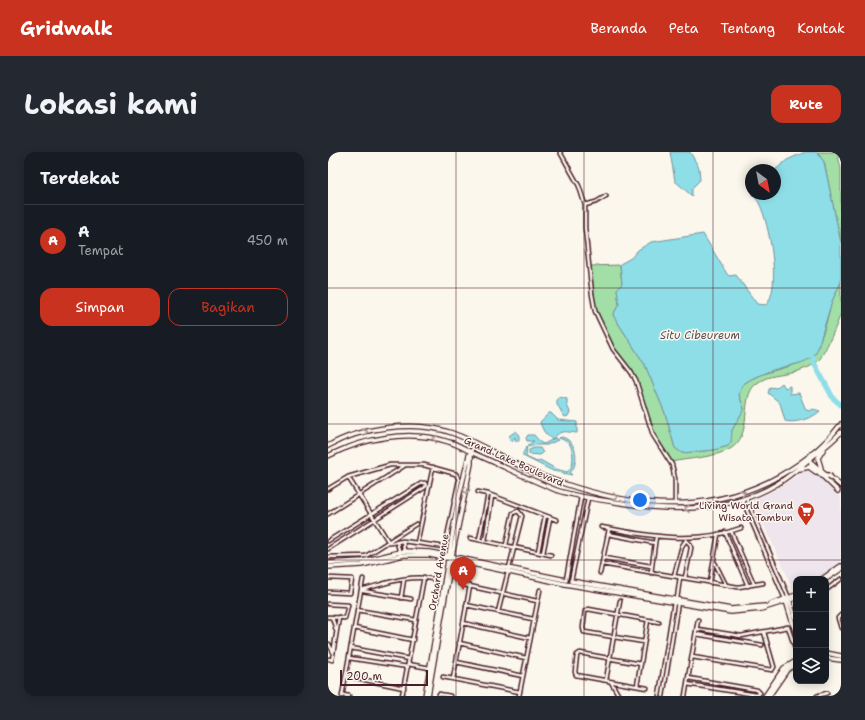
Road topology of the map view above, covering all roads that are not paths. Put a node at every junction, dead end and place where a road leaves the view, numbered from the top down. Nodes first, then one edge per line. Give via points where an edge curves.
1 (560, 152) edge
2 (606, 196) dead end
3 (585, 205) junction
4 (841, 424) edge
5 (841, 432) edge
6 (475, 443) junction
7 (328, 446) edge
8 (826, 446) junction
9 (471, 452) junction
10 (328, 456) edge
11 (405, 465) junction
12 (433, 467) junction
13 (795, 472) junction
14 (830, 476) junction
15 (348, 477) junction
16 (573, 486) junction
17 (841, 486) edge
18 (328, 490) edge
19 (478, 492) dead end
20 (839, 492) edge
21 (488, 494) junction
22 (571, 494) junction
23 (597, 494) junction
24 (359, 495) junction
25 (492, 496) junction
26 (581, 496) junction
27 (588, 498) junction
28 (596, 499) junction
29 (744, 499) junction
30 (675, 504) junction
31 (328, 514) edge
32 (371, 514) junction
33 (545, 516) junction
34 (550, 518) junction
35 (374, 519) junction
36 (558, 520) dead end
37 (416, 524) dead end
38 (601, 527) dead end
39 (740, 528) dead end
40 (609, 529) junction
41 (731, 531) junction
42 (725, 532) junction
43 (608, 534) junction
44 (718, 534) junction
45 (656, 536) junction
46 (470, 538) dead end
47 (479, 540) junction
48 (328, 541) edge
49 (388, 541) junction
50 (403, 541) junction
51 (485, 541) junction
52 (397, 542) junction
53 (417, 543) junction
54 (655, 543) junction
55 (506, 545) junction
56 (515, 547) junction
57 (328, 549) edge
58 (538, 552) junction
59 (405, 553) junction
60 (543, 553) junction
61 (400, 554) junction
62 (552, 555) dead end
63 (328, 557) edge
64 (451, 558) junction
65 (604, 558) junction
66 (328, 563) edge
67 (714, 563) junction
68 (602, 564) junction
69 (652, 566) junction
70 (841, 566) edge
71 (328, 567) edge
72 (841, 569) edge
73 (509, 571) junction
74 (600, 573) dead end
75 (651, 573) junction
76 (674, 576) junction
77 (826, 576) edge
78 (424, 577) junction
79 (680, 577) junction
80 (829, 577) edge
81 (328, 578) edge
82 (685, 578) junction
83 (363, 579) dead end
84 (404, 579) junction
85 (433, 579) dead end
86 (841, 580) edge
87 (565, 582) junction
88 (571, 583) junction
89 (710, 583) junction
90 (763, 583) dead end
91 (460, 584) dead end
92 (754, 584) junction
93 (470, 586) junction
94 (726, 586) junction
95 (748, 586) junction
96 (829, 588) edge
97 (361, 590) junction
98 (540, 590) dead end
99 (328, 592) edge
100 (503, 593) junction
101 (401, 598) junction
102 (791, 598) edge
103 (411, 599) dead end
104 (537, 601) junction
105 (620, 601) dead end
106 (676, 601) junction
107 (328, 604) edge
108 (466, 605) junction
109 (357, 610) junction
110 (498, 612) junction
111 (793, 612) edge
112 (794, 612) edge
113 (618, 614) junction
114 (841, 615) edge
115 (328, 616) edge
116 (332, 617) junction
117 (339, 617) junction
118 (672, 618) junction
119 (533, 619) junction
120 (676, 619) junction
121 (416, 620) junction
122 (648, 620) junction
123 (698, 620) dead end
124 (659, 622) dead end
125 (463, 623) junction
126 (354, 628) junction
127 (841, 628) edge
128 (697, 629) junction
129 (337, 631) junction
130 (764, 632) junction
131 (696, 634) junction
132 (613, 636) junction
133 (530, 638) junction
134 (413, 640) junction
135 (644, 642) junction
136 (459, 643) junction
137 (329, 644) dead end
138 (762, 645) dead end
139 (351, 648) junction
140 (795, 648) edge
141 (333, 653) junction
142 (829, 654) edge
143 (841, 656) edge
144 (692, 657) junction
145 (349, 658) junction
146 (526, 658) junction
147 (610, 658) junction
148 (829, 658) edge
149 (329, 659) edge
150 (409, 659) junction
151 (841, 660) edge
152 (456, 662) junction
153 (641, 664) junction
154 (793, 664) edge
155 (793, 665) edge
156 (408, 666) junction
157 (431, 668) junction
158 (346, 676) junction
159 (523, 676) junction
160 (442, 677) dead end
161 (688, 678) junction
162 (453, 679) junction
163 (606, 680) junction
164 (611, 682) junction
165 (687, 684) junction
166 (637, 686) junction
167 (404, 688) junction
168 (647, 688) dead end
169 (827, 693) dead end
170 (439, 694) dead end
171 (519, 694) edge
172 (342, 695) edge
173 (349, 696) edge
174 (402, 696) edge
175 (425, 696) edge
176 (428, 696) edge
177 (448, 696) edge
178 (619, 696) edge
179 (659, 696) edge
180 (663, 696) edge
181 (685, 696) edge
182 (764, 696) edge
183 (769, 696) edge
184 (817, 696) edge

1 - 3 street via 579,186
2 - 3 street
3 - 30 street via 585,228 595,311 613,349 636,380 651,430 672,465
30 -> 4 street, Grand Lake Boulevard via 728,498 783,475 812,454
5 - 8 street, Grand Lake Boulevard
7 -> 6 street, Grand Lake Boulevard via 366,432 397,427 446,431
6 - 9 street, Orchard Avenue
6 - 16 street, Grand Lake Boulevard via 520,468
8 - 13 street, Grand Lake Boulevard
8 - 14 street via 818,458 818,463
9 -> 10 street, Grand Lake Boulevard via 438,439 398,437 368,441
9 - 22 street, Grand Lake Boulevard via 534,481
9 - 64 street, Orchard Avenue via 458,501
11 - 12 street via 424,464
11 - 15 street via 390,465
11 - 24 street
12 - 53 street
12 - 53 street via 456,474 458,477 446,546 443,548
13 - 20 street via 809,467
13 - 29 street, Grand Lake Boulevard via 777,484
14 - 17 street
14 - 20 street via 811,462 811,465
15 - 18 street
15 - 24 street
16 - 22 street
16 - 23 street, Grand Lake Boulevard
19 - 21 street
21 - 25 street
21 - 47 street
22 - 26 street, Grand Lake Boulevard
23 - 28 street
23 -> 30 street, Grand Lake Boulevard
24 - 31 street
24 - 32 street
25 - 33 street
25 - 51 street
26 - 27 street, Grand Lake Boulevard
26 - 87 street
27 - 28 street, Grand Lake Boulevard
27 - 88 street
29 -> 28 street, Grand Lake Boulevard via 680,510
29 - 102 street
32 - 35 street
32 - 35 street via 425,483 424,488
32 - 48 street
33 - 34 street
33 - 58 street
34 - 36 street
34 - 60 street
35 - 49 street
35 - 57 street
37 - 49 street
38 - 40 street
39 - 41 street
40 - 43 street
40 - 45 street
41 - 42 street
41 - 92 street
42 - 44 street
42 - 95 street
43 - 54 street
43 - 65 street
44 - 45 street via 699,537
44 - 67 street
45 - 54 street
46 - 47 street
47 - 51 street
49 - 52 street
49 - 63 street via 366,556
50 - 52 street
50 - 53 street
50 - 59 street
51 - 55 street
52 - 61 street
54 - 69 street
55 - 56 street
55 - 56 street via 513,513 518,511 522,516
56 - 58 street
56 - 73 street
58 - 60 street
59 - 61 street
59 - 64 street
60 - 62 street
61 - 66 street via 363,561
61 - 71 street via 362,565
64 - 73 street
64 - 157 street, Orchard Avenue
65 - 68 street
65 - 69 street
67 - 89 street
67 - 94 street
68 - 74 street
68 - 75 street
69 - 75 street
70 - 77 street
72 - 80 street
73 - 87 street
73 - 100 street
75 - 76 street
76 - 79 street
76 - 82 street via 686,540 691,548
78 - 84 street
78 - 85 street
78 - 121 street
79 - 82 street
79 - 106 street
81 - 99 street via 352,580 350,593
82 - 89 street
83 - 97 street
84 - 97 street
84 - 101 street
86 - 96 street
87 - 88 street
88 - 106 street
89 - 94 street
90 - 92 street
91 - 93 street
92 - 95 street
93 - 100 street
93 - 108 street
94 - 95 street
97 - 101 street
97 - 109 street
98 - 104 street
100 - 104 street
100 - 110 street
101 - 103 street
102 - 106 street via 761,609 736,612
102 - 111 street
102 - 112 street
104 - 119 street
105 - 113 street
106 - 118 street
106 - 120 street
107 - 117 street via 348,605 345,618
108 - 110 street
108 - 125 street
109 - 121 street
109 - 126 street
110 - 119 street
113 - 122 street
113 - 132 street
113 - 132 street via 588,609 585,611 584,632
114 - 127 street via 838,618
115 - 116 street
116 - 117 street
116 - 129 street
117 - 129 street
118 - 120 street
118 - 179 street
119 - 133 street
120 - 180 street
121 - 134 street
122 - 124 street
122 - 135 street
123 - 128 street
125 - 133 street
125 - 136 street
126 - 134 street
126 - 139 street
128 - 130 street via 739,636
128 - 131 street
129 - 141 street
130 - 140 street via 788,627
130 - 144 street via 773,669
131 - 138 street
131 - 144 street
132 - 135 street
132 - 147 street
133 - 146 street
134 - 150 street
135 - 153 street
136 - 146 street
136 - 152 street
137 - 141 street
139 - 145 street
139 - 150 street
141 - 149 street via 332,660
142 - 143 street
144 - 161 street
145 - 156 street
145 - 158 street
146 - 159 street
147 - 153 street
147 - 163 street
147 - 163 street via 580,653 577,656 576,675
148 - 151 street
150 - 156 street
152 - 159 street
152 - 162 street
153 - 166 street
154 - 182 street via 784,668
155 - 183 street
156 - 157 street
156 - 167 street
157 - 175 street, Orchard Avenue
157 - 176 street, Orchard Avenue
158 - 167 street
158 - 172 street
159 - 171 street
160 - 162 street
161 - 165 street
161 - 165 street via 757,690 760,693 757,695
162 - 171 street
163 - 164 street
164 - 166 street
164 - 178 street
165 - 181 street
166 - 168 street
167 - 174 street
169 - 184 street
170 - 177 street
172 - 173 street

